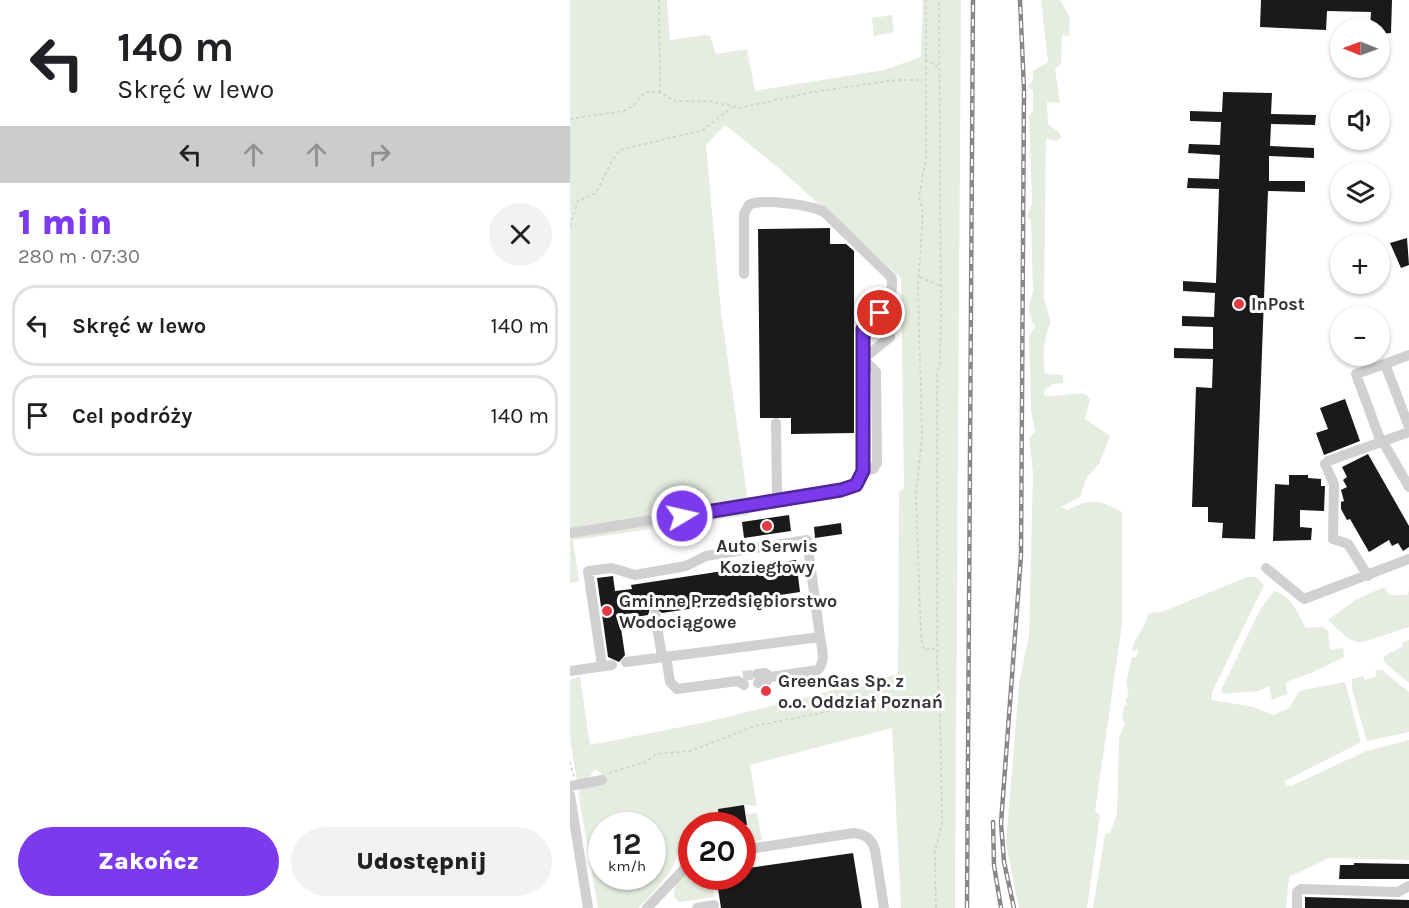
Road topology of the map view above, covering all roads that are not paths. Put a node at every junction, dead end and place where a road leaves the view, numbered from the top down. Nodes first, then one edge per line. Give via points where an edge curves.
1 (744, 274) dead end
2 (892, 319) junction
3 (1409, 355) edge
4 (863, 359) junction
5 (1390, 362) edge
6 (1379, 366) edge
7 (1386, 366) edge
8 (863, 390) junction
9 (876, 390) junction
10 (776, 423) dead end
11 (1409, 428) edge
12 (1409, 432) edge
13 (1382, 442) junction
14 (863, 471) junction
15 (1409, 487) edge
16 (777, 499) junction
17 (570, 533) edge
18 (1409, 559) edge
19 (1266, 568) dead end
20 (1368, 576) junction
21 (655, 614) dead end
22 (820, 637) junction
23 (664, 656) junction
24 (626, 662) dead end
25 (570, 671) edge
26 (758, 679) tunnel mouth
27 (742, 681) tunnel mouth
28 (602, 780) road end
29 (570, 786) edge
30 (570, 795) edge
31 (756, 848) edge
32 (678, 876) edge
33 (1409, 886) edge
34 (714, 905) dead end
35 (588, 908) edge
36 (647, 908) edge
37 (697, 908) edge
38 (884, 908) edge
39 (1297, 908) edge

1 - 2 street via 744,214 749,205 760,202 817,208 892,278
2 - 4 street via 890,337
2 - 4 street via 880,313 866,321
3 - 5 street
4 - 8 street
4 - 9 street via 876,372
6 - 13 street via 1356,374
7 - 11 street
8 - 9 street
8 - 14 street
9 - 14 street via 877,463 873,469
10 - 16 street
12 - 13 street
13 - 15 street
13 - 20 street via 1325,464 1334,484 1333,539 1348,544
14 - 16 street via 849,488
16 - 17 street
18 - 20 street
19 - 20 street via 1304,599
21 - 23 street
22 - 23 street via 674,658
22 - 25 street via 807,540 706,556 686,566 635,575 612,568 588,572 607,665
22 - 26 street via 823,658 818,670 770,677 766,682
23 - 24 street
23 - 27 street via 670,682 677,689
28 - 29 street
30 - 35 street
31 - 38 street via 854,833 865,835 875,850
32 - 36 street
33 - 39 street via 1398,892 1301,889 1297,892
34 - 37 street

